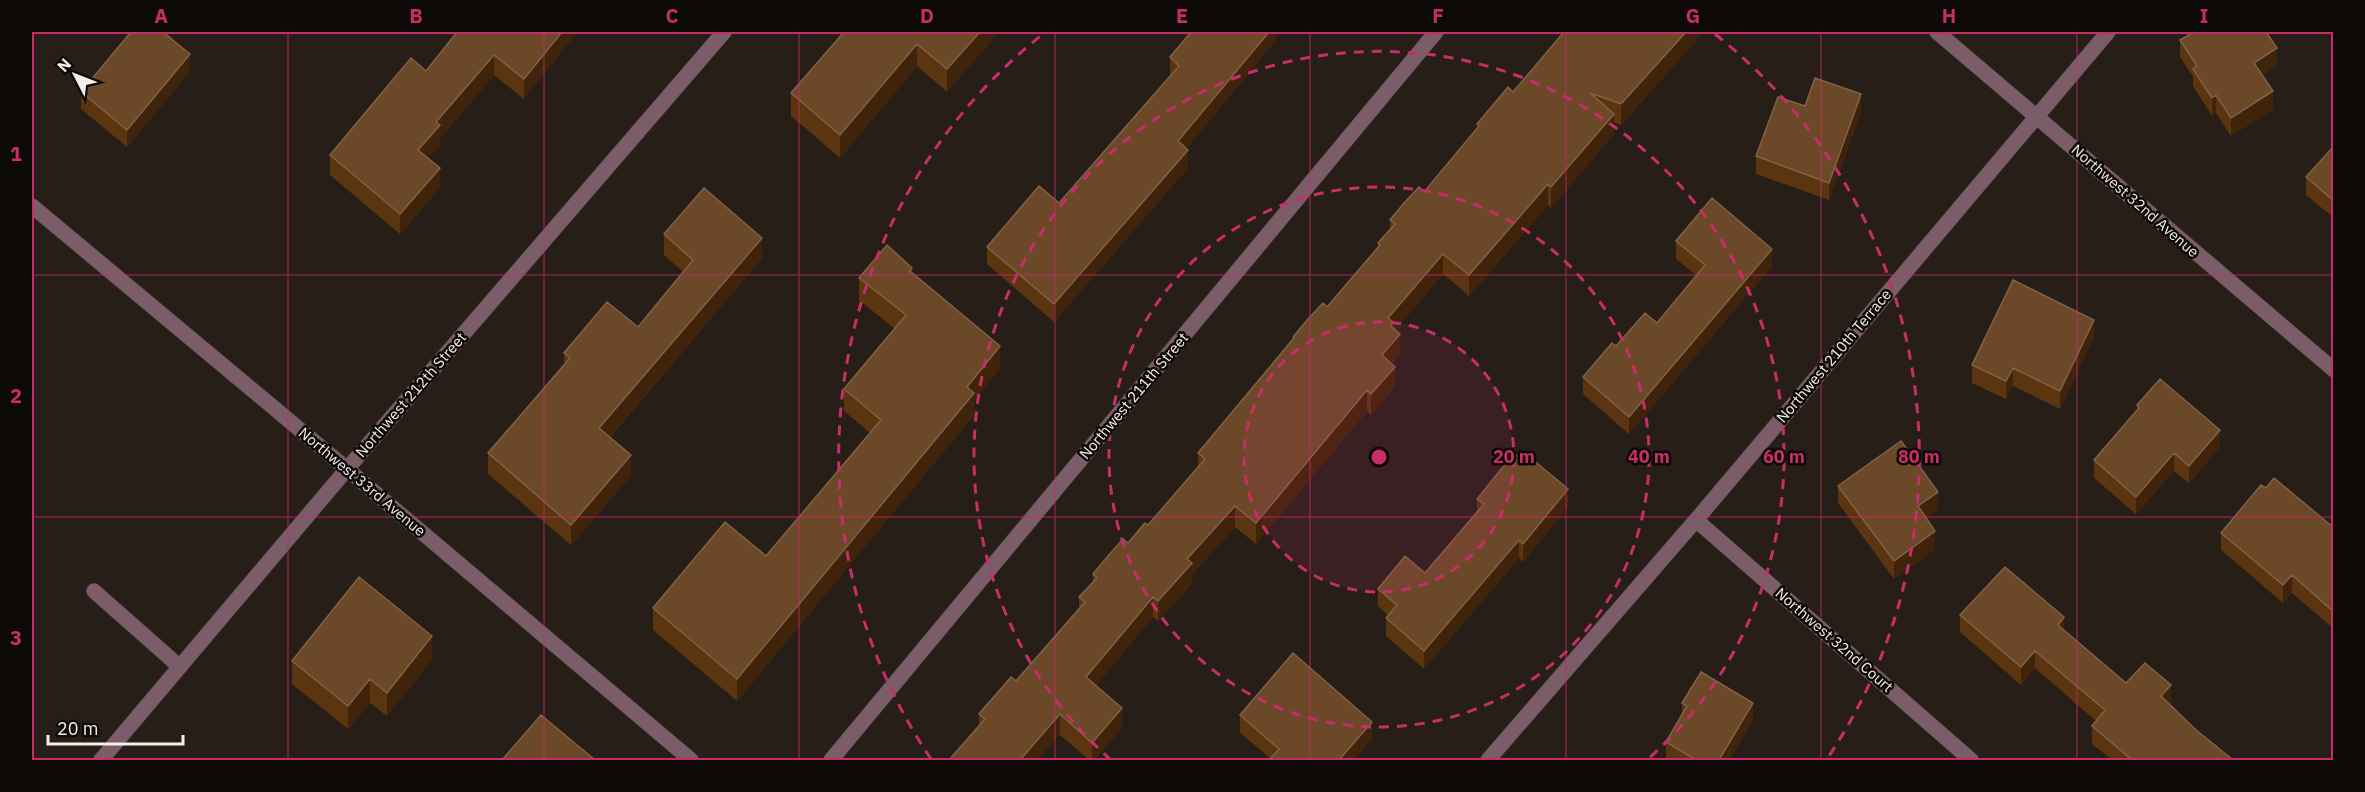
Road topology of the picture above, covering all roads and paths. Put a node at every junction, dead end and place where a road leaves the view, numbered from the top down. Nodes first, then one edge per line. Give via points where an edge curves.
1 (724, 32) edge
2 (1437, 32) edge
3 (1937, 32) edge
4 (2108, 32) edge
5 (2036, 115) junction
6 (32, 206) edge
7 (2334, 370) edge
8 (347, 469) junction
9 (1696, 520) junction
10 (94, 591) dead end
11 (180, 667) junction
12 (101, 760) edge
13 (691, 760) edge
14 (831, 760) edge
15 (1488, 760) edge
16 (1971, 760) edge

1 - 8 street, Northwest 212th Street
2 - 14 street, Northwest 211th Street
3 - 5 street, Northwest 32nd Avenue
4 - 5 street, Northwest 210th Terrace
5 - 7 street, Northwest 32nd Avenue
5 - 9 street, Northwest 210th Terrace
6 - 8 street, Northwest 33rd Avenue
8 - 11 street, Northwest 212th Street
8 - 13 street, Northwest 33rd Avenue
9 - 15 street, Northwest 210th Terrace
9 - 16 street, Northwest 32nd Court
10 - 11 street
11 - 12 street, Northwest 212th Street

